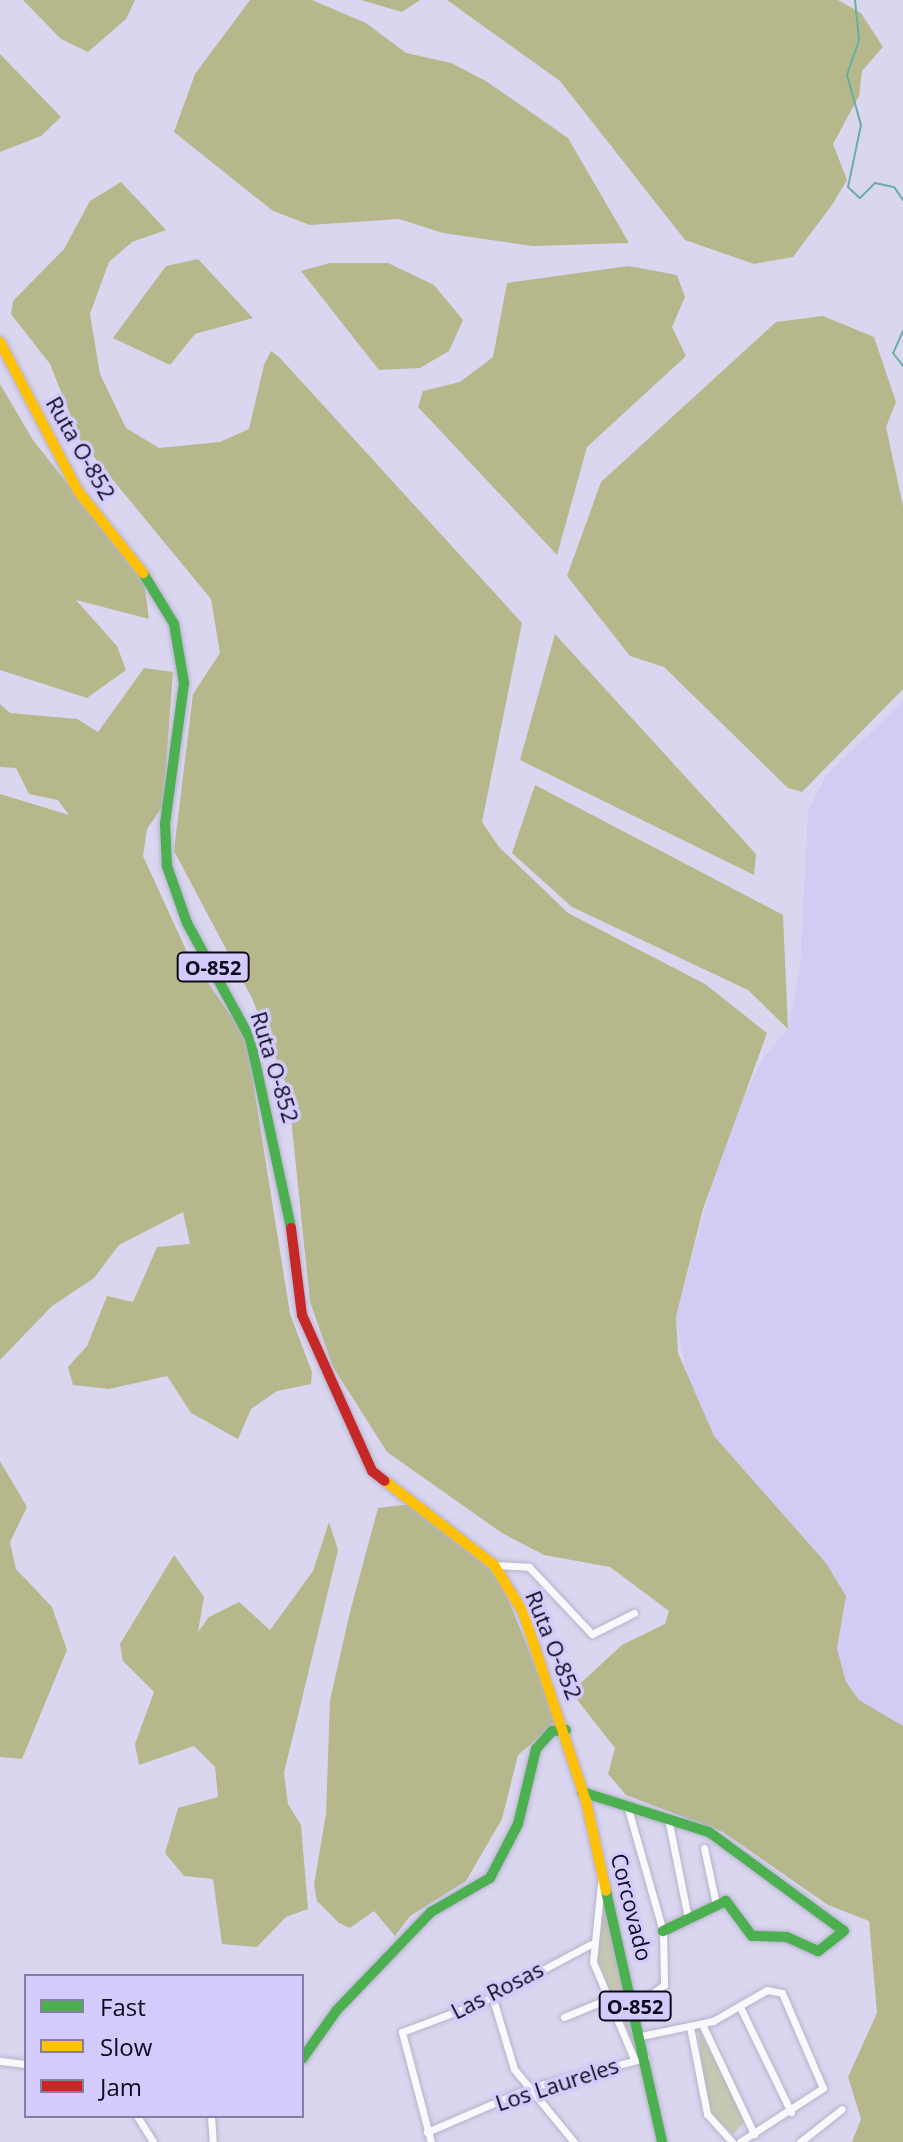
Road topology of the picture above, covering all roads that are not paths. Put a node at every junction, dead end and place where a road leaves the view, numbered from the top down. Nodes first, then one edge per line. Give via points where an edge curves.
1 (0, 342) edge
2 (494, 1565) junction
3 (634, 1613) dead end
4 (566, 1730) junction
5 (582, 1792) junction
6 (626, 1804) junction
7 (668, 1818) junction
8 (704, 1848) dead end
9 (603, 1871) junction
10 (716, 1904) junction
11 (688, 1918) junction
12 (663, 1931) junction
13 (591, 1944) junction
14 (492, 1996) junction
15 (608, 1999) junction
16 (635, 2006) junction
17 (740, 2007) junction
18 (564, 2017) dead end
19 (702, 2024) junction
20 (690, 2027) junction
21 (641, 2036) junction
22 (304, 2056) edge
23 (639, 2059) junction
24 (0, 2061) edge
25 (24, 2064) edge
26 (529, 2088) junction
27 (842, 2109) dead end
28 (791, 2112) junction
29 (138, 2118) edge
30 (211, 2118) edge
31 (427, 2132) junction
32 (754, 2134) junction
33 (153, 2142) edge
34 (213, 2142) edge
35 (431, 2142) edge
36 (574, 2142) edge
37 (662, 2142) edge
38 (732, 2142) edge
39 (740, 2142) edge
40 (800, 2142) edge

1 - 2 main road, Ruta O-852 / O-852 via 78,491 155,588 178,638 184,683 165,824 167,866 187,923 250,1038 285,1174 294,1285 312,1342 372,1471
2 - 3 street via 529,1567 592,1634
2 - 4 main road, Ruta O-852 / O-852 via 523,1612
4 - 5 main road, Corcovado / O-852
4 - 22 main road via 552,1731 536,1749 518,1824 490,1878 431,1912 381,1972 337,2010
5 - 6 main road
5 - 9 main road, Corcovado / O-852
6 - 7 main road
6 - 12 street
7 - 10 main road via 709,1832 844,1931 815,1951 787,1937 752,1936 727,1902
7 - 11 street
8 - 10 street
9 - 13 street
9 - 16 main road, Corcovado / O-852
10 - 11 main road
11 - 12 main road
12 - 16 street via 664,1985
13 - 14 street, Las Rosas
13 - 15 street
14 - 26 street via 510,2060
14 - 31 street, Las Rosas via 402,2032
15 - 18 street
15 - 23 street
16 - 21 main road, Corcovado / O-852
17 - 19 street
17 - 28 street
17 - 28 street via 767,1990 780,1991 822,2076 820,2093
19 - 20 street
19 - 32 street
20 - 21 street
20 - 38 street via 707,2114
21 - 23 main road, Corcovado / O-852
23 - 26 street, Los Laureles
23 - 37 main road, Corcovado / O-852
24 - 25 street
26 - 31 street, Los Laureles
26 - 36 street
27 - 40 street
28 - 32 street
29 - 33 street
30 - 34 street
31 - 35 street
32 - 39 street

